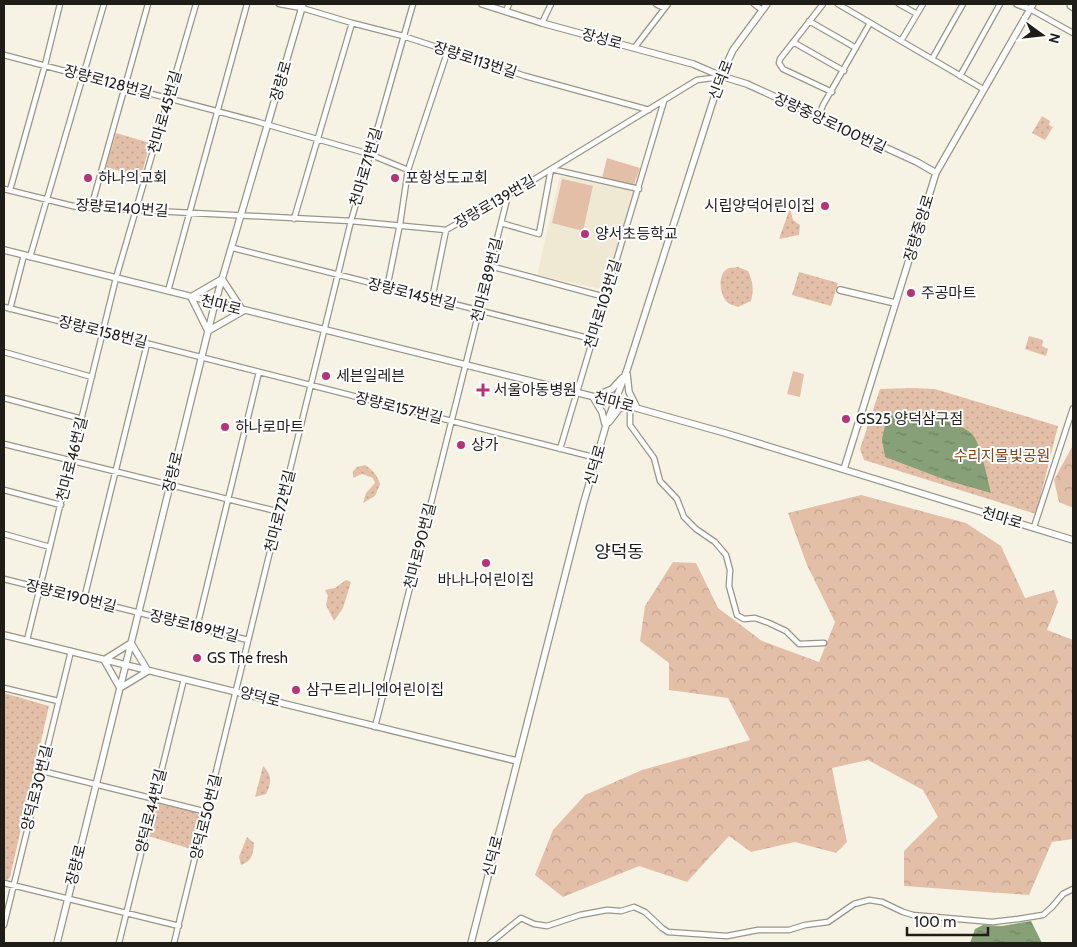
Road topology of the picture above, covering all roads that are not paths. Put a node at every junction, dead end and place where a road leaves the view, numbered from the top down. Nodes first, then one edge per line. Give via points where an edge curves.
1 (60, 4) edge
2 (104, 4) edge
3 (148, 4) edge
4 (196, 4) edge
5 (247, 4) edge
6 (279, 4) edge
7 (413, 4) edge
8 (482, 4) edge
9 (509, 4) edge
10 (551, 4) edge
11 (656, 4) edge
12 (754, 4) edge
13 (767, 4) edge
14 (823, 4) edge
15 (838, 4) edge
16 (899, 4) edge
17 (922, 4) edge
18 (963, 4) edge
19 (1000, 4) edge
20 (1017, 4) edge
21 (1071, 4) edge
22 (303, 6) edge
23 (666, 6) edge
24 (1031, 6) edge
25 (1073, 8) edge
26 (762, 10) junction
27 (506, 11) junction
28 (917, 14) junction
29 (809, 21) junction
30 (352, 23) junction
31 (542, 23) junction
32 (870, 23) junction
33 (1073, 33) edge
34 (403, 36) junction
35 (902, 41) junction
36 (793, 42) junction
37 (635, 47) junction
38 (856, 48) junction
39 (448, 50) junction
40 (4, 55) edge
41 (932, 59) junction
42 (45, 65) junction
43 (844, 71) junction
44 (83, 75) junction
45 (722, 76) junction
46 (960, 76) junction
47 (126, 86) junction
48 (984, 89) junction
49 (832, 92) junction
50 (170, 98) junction
51 (664, 101) junction
52 (649, 110) junction
53 (217, 111) junction
54 (818, 118) junction
55 (269, 126) junction
56 (318, 140) junction
57 (369, 154) junction
58 (551, 169) junction
59 (408, 170) junction
60 (936, 173) junction
61 (4, 189) edge
62 (639, 189) junction
63 (10, 190) junction
64 (509, 194) junction
65 (47, 200) junction
66 (91, 208) junction
67 (137, 210) junction
68 (190, 212) junction
69 (242, 215) junction
70 (294, 218) junction
71 (351, 221) junction
72 (501, 223) junction
73 (400, 224) junction
74 (446, 230) junction
75 (232, 248) junction
76 (4, 250) edge
77 (27, 256) junction
78 (490, 266) junction
79 (338, 276) junction
80 (116, 278) junction
81 (222, 279) junction
82 (387, 288) junction
83 (840, 290) dead end
84 (168, 291) junction
85 (605, 296) junction
86 (190, 297) junction
87 (432, 299) junction
88 (215, 303) junction
89 (895, 303) junction
90 (4, 307) edge
91 (10, 309) junction
92 (243, 310) junction
93 (479, 311) junction
94 (208, 331) junction
95 (325, 331) junction
96 (103, 332) junction
97 (592, 339) junction
98 (148, 344) junction
99 (4, 352) edge
100 (202, 357) junction
101 (465, 366) junction
102 (259, 372) junction
103 (627, 372) junction
104 (92, 377) junction
105 (311, 385) junction
106 (576, 392) junction
107 (593, 396) junction
108 (4, 398) edge
109 (615, 402) junction
110 (631, 406) junction
111 (1073, 408) edge
112 (82, 419) junction
113 (452, 421) junction
114 (606, 426) junction
115 (4, 444) edge
116 (560, 449) junction
117 (597, 458) junction
118 (72, 460) junction
119 (844, 469) junction
120 (116, 471) junction
121 (170, 484) junction
122 (4, 490) edge
123 (228, 499) junction
124 (61, 505) junction
125 (280, 512) junction
126 (1034, 527) junction
127 (4, 534) edge
128 (1073, 540) edge
129 (50, 547) junction
130 (4, 580) edge
131 (40, 588) junction
132 (84, 600) junction
133 (139, 613) junction
134 (197, 627) junction
135 (4, 635) edge
136 (27, 640) junction
137 (248, 640) junction
138 (131, 643) junction
139 (824, 643) dead end
140 (71, 651) junction
141 (104, 660) junction
142 (126, 665) junction
143 (148, 670) junction
144 (184, 679) junction
145 (4, 688) edge
146 (120, 688) junction
147 (236, 691) junction
148 (58, 701) junction
149 (375, 727) junction
150 (517, 761) junction
151 (42, 771) junction
152 (95, 785) junction
153 (154, 798) junction
154 (207, 812) junction
155 (4, 883) edge
156 (14, 886) junction
157 (1073, 889) edge
158 (68, 898) junction
159 (127, 912) junction
160 (5, 917) edge
161 (4, 925) edge
162 (179, 926) junction
163 (57, 943) edge
164 (119, 943) edge
165 (174, 943) edge
166 (471, 943) edge
167 (490, 943) edge

1 - 42 street
2 - 44 street
3 - 47 street
4 - 50 street, 천마로45번길
5 - 53 street
6 - 22 street, 장량로113번길
7 - 34 street, 천마로71번길
8 - 27 street, 장성로
9 - 27 street
10 - 31 street
11 - 23 street
12 - 26 street
13 - 26 street, 신덕로
14 - 29 street
15 - 32 street
16 - 28 street
17 - 28 street
18 - 41 street
19 - 46 street
20 - 24 street
21 - 25 street
22 - 30 street, 장량로113번길
22 - 55 street, 장량로
23 - 37 street
24 - 33 street
24 - 48 street, 장량중앙로
26 - 45 street, 신덕로 via 733,50
27 - 31 street, 장성로
28 - 35 street
29 - 36 street
29 - 38 street
30 - 34 street, 장량로113번길
30 - 56 street
31 - 37 street, 장성로
32 - 35 street
32 - 38 street
34 - 39 street, 장량로113번길
34 - 57 street, 천마로71번길
35 - 41 street
36 - 43 street
36 - 49 street via 780,58 783,69
37 - 45 street, 장성로
38 - 43 street
39 - 52 street, 장량로113번길 via 525,76
39 - 59 street
40 - 42 street, 장량로128번길
41 - 46 street
42 - 44 street, 장량로128번길
42 - 63 street
43 - 49 street
44 - 47 street, 장량로128번길
44 - 65 street
45 - 51 street, 장량로139번길 via 697,80
45 - 54 street, 장량중앙로100번길 via 747,84
45 - 103 street, 신덕로
46 - 48 street
47 - 50 street, 장량로128번길
47 - 66 street
48 - 60 street, 장량중앙로
49 - 54 street
50 - 53 street, 장량로128번길
50 - 67 street, 천마로45번길
51 - 52 street, 장량로139번길
51 - 62 street, 천마로103번길
52 - 58 street, 장량로139번길
53 - 55 street, 장량로128번길
53 - 68 street
54 - 60 street, 장량중앙로100번길
55 - 56 street, 장량로128번길
55 - 69 street, 장량로
56 - 57 street, 장량로128번길
56 - 70 street
57 - 59 street, 장량로128번길
57 - 71 street, 천마로71번길
58 - 62 street
58 - 64 street, 장량로139번길
58 - 72 street via 539,234
59 - 73 street
60 - 89 street, 장량중앙로
61 - 63 street, 장량로140번길
62 - 85 street, 천마로103번길
63 - 65 street, 장량로140번길
64 - 72 street, 천마로89번길
64 - 74 street, 장량로139번길
65 - 66 street, 장량로140번길
65 - 77 street
66 - 67 street, 장량로140번길
67 - 68 street, 장량로140번길
67 - 80 street, 천마로45번길
68 - 69 street, 장량로140번길
68 - 84 street
69 - 70 street, 장량로139번길
69 - 75 street, 장량로
70 - 71 street, 장량로139번길
71 - 73 street, 장량로139번길
71 - 79 street, 천마로71번길
72 - 78 street, 천마로89번길
73 - 74 street, 장량로139번길
73 - 82 street
74 - 87 street
75 - 79 street, 장량로145번길
75 - 81 street, 장량로
76 - 77 street, 천마로
77 - 80 street, 천마로
77 - 91 street
78 - 85 street
78 - 93 street, 천마로89번길
79 - 82 street, 장량로145번길
79 - 95 street, 천마로71번길
80 - 84 street, 천마로
80 - 96 street, 천마로46번길
81 - 86 street
81 - 88 street, 장량로
81 - 92 street
82 - 87 street, 장량로145번길
83 - 89 street
84 - 86 street, 천마로
85 - 97 street, 천마로103번길
86 - 88 street, 천마로
86 - 94 street
87 - 93 street, 장량로145번길
88 - 92 street, 천마로
88 - 94 street, 장량로
89 - 119 street, 장량중앙로
90 - 91 street, 장량로158번길
91 - 96 street, 장량로158번길
92 - 94 street
92 - 95 street, 천마로
93 - 97 street, 장량로145번길
93 - 101 street, 천마로89번길
94 - 100 street, 장량로
95 - 101 street, 천마로
95 - 105 street, 천마로72번길
96 - 98 street, 장량로158번길
96 - 104 street, 천마로46번길
97 - 106 street, 천마로103번길
98 - 100 street, 장량로158번길
98 - 120 street
99 - 104 street
100 - 102 street, 장량로157번길
100 - 121 street, 장량로
101 - 106 street, 천마로
101 - 113 street, 천마로90번길
102 - 105 street, 장량로157번길
102 - 123 street
103 - 107 street via 612,389
103 - 109 street, 신덕로
103 - 110 street
104 - 112 street, 천마로46번길
105 - 113 street, 장량로157번길
105 - 125 street, 천마로72번길
106 - 107 street, 천마로
106 - 116 street, 천마로103번길
107 - 109 street, 천마로
107 - 114 street
108 - 112 street
109 - 110 street, 천마로
109 - 114 street, 신덕로
110 - 114 street via 620,409
110 - 119 street, 천마로
110 - 139 street via 630,426 654,458 660,481 677,499 684,517 726,555 730,570 729,586 737,615 769,623 786,631 799,644
111 - 126 street
112 - 118 street, 천마로46번길
113 - 116 street, 장량로157번길
113 - 149 street, 천마로90번길
114 - 117 street, 신덕로
115 - 118 street
116 - 117 street, 장량로157번길
117 - 150 street, 신덕로
118 - 120 street
118 - 124 street, 천마로46번길
119 - 126 street, 천마로
120 - 121 street
120 - 132 street
121 - 123 street
121 - 133 street, 장량로
122 - 124 street
123 - 125 street
123 - 134 street
124 - 129 street, 천마로46번길
125 - 137 street, 천마로72번길
126 - 128 street, 천마로
127 - 129 street
129 - 131 street, 천마로46번길
130 - 131 street, 장량로190번길
131 - 132 street, 장량로190번길
131 - 136 street, 천마로46번길
132 - 133 street, 장량로190번길
133 - 134 street, 장량로189번길
133 - 138 street, 장량로
134 - 137 street, 장량로189번길
135 - 136 street, 양덕로
136 - 140 street, 양덕로
137 - 147 street, 천마로72번길
138 - 141 street
138 - 142 street, 장량로
138 - 143 street
140 - 141 street, 양덕로
140 - 148 street, 양덕로30번길
141 - 142 street, 양덕로
141 - 146 street
142 - 143 street, 양덕로
142 - 146 street, 장량로
143 - 144 street, 양덕로
143 - 146 street
144 - 147 street, 양덕로
144 - 153 street, 양덕로44번길
145 - 148 street
146 - 152 street, 장량로
147 - 149 street, 양덕로
147 - 154 street, 양덕로50번길
148 - 151 street, 양덕로30번길
149 - 150 street, 양덕로
150 - 166 street, 신덕로
151 - 152 street
151 - 156 street, 양덕로30번길
152 - 153 street
152 - 158 street, 장량로
153 - 154 street
153 - 159 street, 양덕로44번길
154 - 162 street, 양덕로50번길
155 - 156 street
156 - 158 street
156 - 160 street, 양덕로30번길
157 - 167 street via 1063,894 1043,914 1004,921 913,915 869,900 854,904 823,923 789,930 752,930 727,936 668,932 634,907 580,915 548,926 521,918
158 - 159 street
158 - 163 street, 장량로
159 - 162 street
159 - 164 street, 양덕로44번길
160 - 161 street, 양덕로30번길
162 - 165 street, 양덕로50번길

